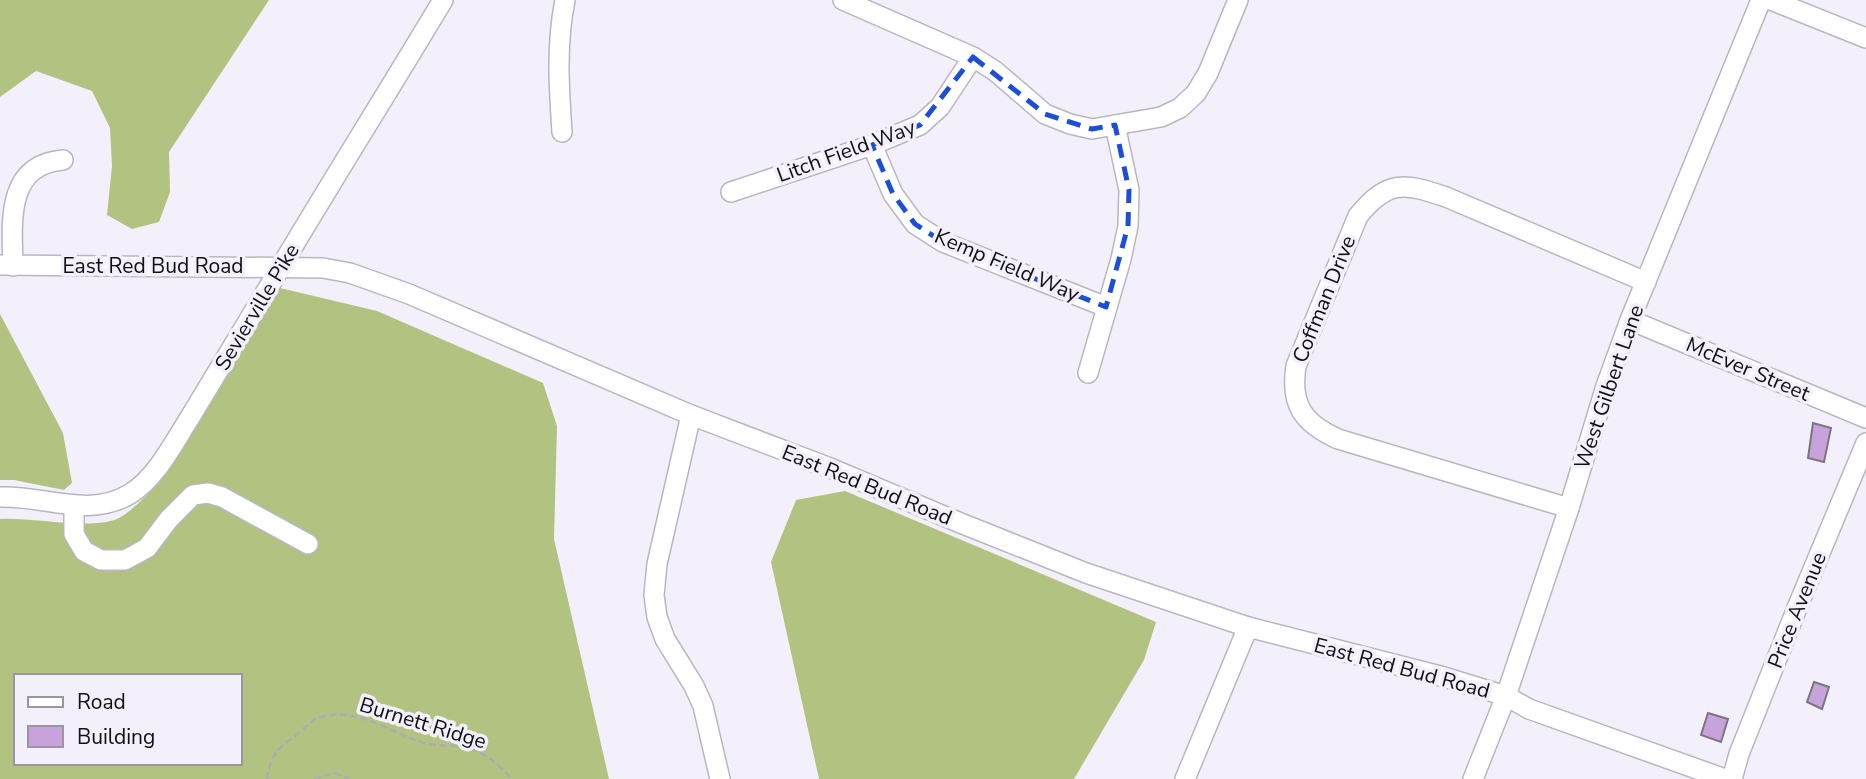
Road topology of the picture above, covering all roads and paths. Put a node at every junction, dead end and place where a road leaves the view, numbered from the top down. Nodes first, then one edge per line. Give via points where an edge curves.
1 (443, 0) edge
2 (565, 0) edge
3 (843, 0) edge
4 (1238, 0) edge
5 (1761, 0) edge
6 (1771, 0) edge
7 (1866, 38) edge
8 (973, 57) junction
9 (1115, 125) junction
10 (562, 132) dead end
11 (872, 145) junction
12 (63, 160) dead end
13 (731, 192) dead end
14 (6, 265) edge
15 (280, 267) junction
16 (1646, 282) junction
17 (1106, 307) junction
18 (1630, 320) junction
19 (1088, 373) dead end
20 (691, 415) junction
21 (1866, 418) edge
22 (1866, 443) edge
23 (0, 497) edge
24 (74, 506) junction
25 (1569, 508) junction
26 (308, 544) dead end
27 (1248, 627) junction
28 (1506, 696) junction
29 (267, 779) edge
30 (314, 779) edge
31 (350, 779) edge
32 (512, 779) edge
33 (720, 779) edge
34 (1185, 779) edge
35 (1473, 779) edge
36 (1725, 779) edge
37 (1732, 779) edge

1 - 15 street, Sevierville Pike
2 - 10 street via 558,74
3 - 8 street
4 - 9 street via 1196,93 1161,117
5 - 16 street, West Gilbert Lane
6 - 7 street
8 - 9 street via 1045,114 1092,128
8 - 11 street, Litch Field Way via 940,107 920,125
9 - 17 street via 1129,190 1128,226
11 - 13 street, Litch Field Way
11 - 17 street, Kemp Field Way via 893,194 915,224 943,242
12 - 14 street via 34,169 18,189
14 - 15 street, East Red Bud Road
15 - 20 street, East Red Bud Road via 323,268 372,280
15 - 24 street, Sevierville Pike via 152,474 129,495 108,503
16 - 18 street, West Gilbert Lane
16 - 25 street, Coffman Drive via 1446,197 1415,186 1397,187 1370,201 1358,216 1296,366 1297,404 1318,430
17 - 19 street
18 - 21 street, McEver Street
18 - 25 street, West Gilbert Lane
20 - 27 street, East Red Bud Road via 1086,573
20 - 33 street via 653,595 665,639 703,706
22 - 37 street, Price Avenue via 1798,603
23 - 24 street, Sevierville Pike
24 - 26 street via 74,534 84,551 101,560 125,560 147,548 193,495 208,493
25 - 28 street, West Gilbert Lane
27 - 28 street, East Red Bud Road
27 - 34 street
28 - 35 street, West Gilbert Lane
28 - 36 street, East Red Bud Road via 1529,709
29 - 32 path, Burnett Ridge via 279,747 312,721 341,716 375,722 426,743 474,750
30 - 31 path via 334,773

